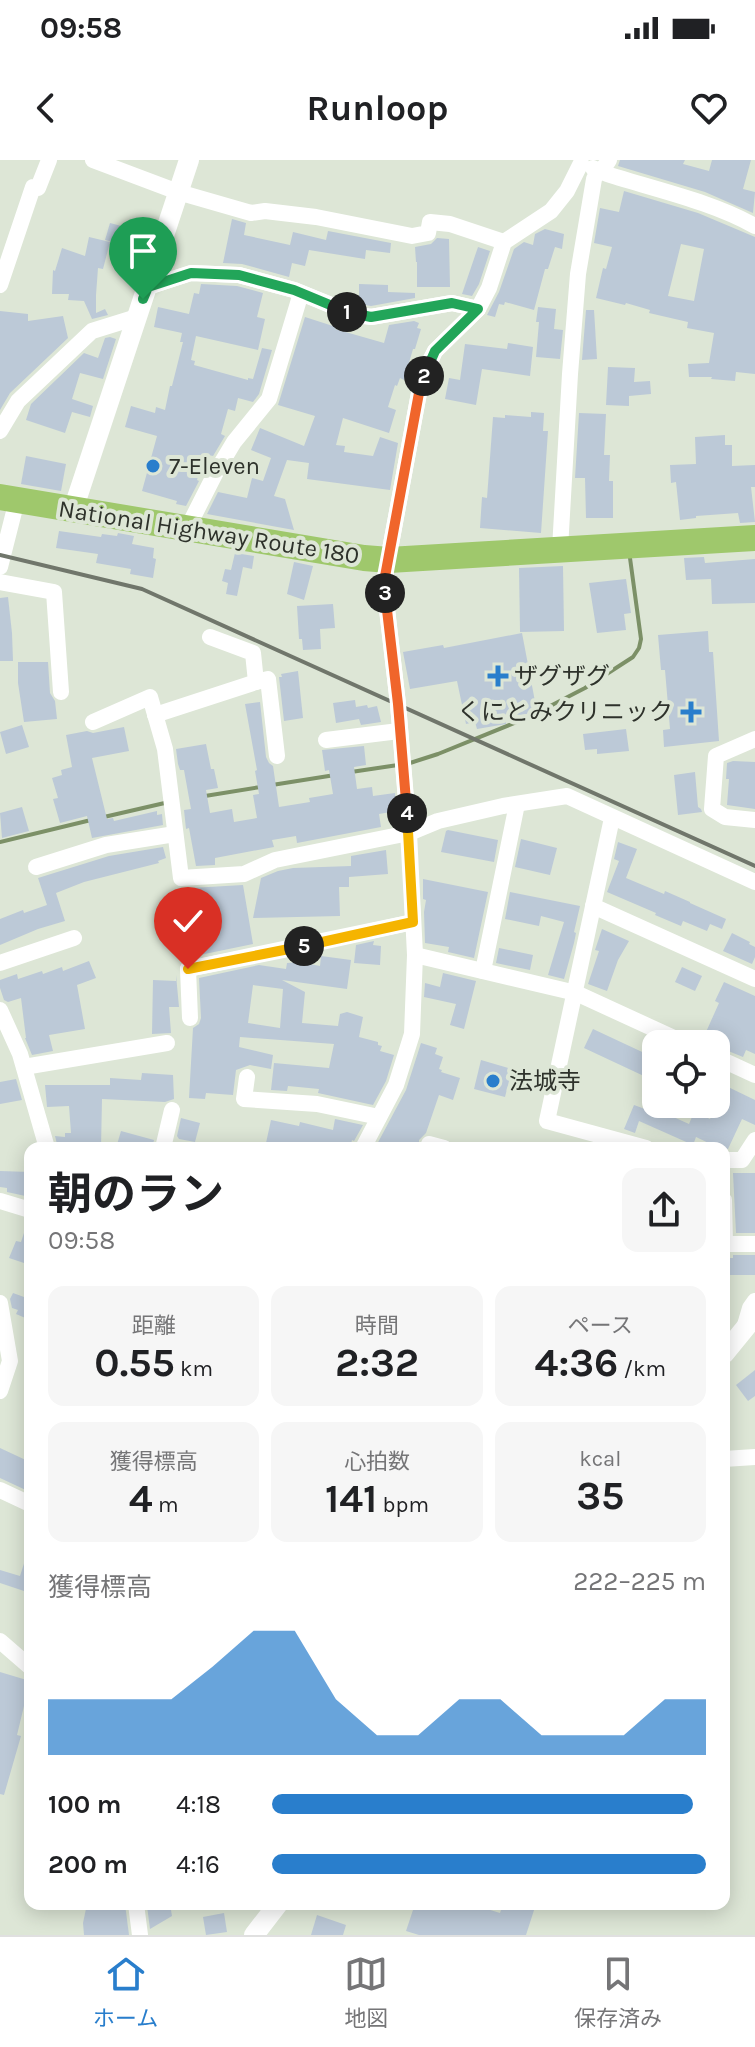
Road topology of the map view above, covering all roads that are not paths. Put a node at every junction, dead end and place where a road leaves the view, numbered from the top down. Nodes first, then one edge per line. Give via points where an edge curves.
1 (49, 160) edge
2 (93, 160) edge
3 (189, 160) edge
4 (577, 162) edge
5 (604, 165) edge
6 (178, 192) junction
7 (755, 226) edge
8 (504, 242) junction
9 (0, 285) edge
10 (148, 287) junction
11 (301, 293) junction
12 (478, 309) junction
13 (137, 317) junction
14 (0, 431) edge
15 (9, 498) edge
16 (73, 510) junction
17 (187, 529) junction
18 (755, 538) edge
19 (560, 549) junction
20 (389, 560) junction
21 (0, 567) edge
22 (0, 582) edge
23 (210, 637) dead end
24 (256, 682) junction
25 (61, 692) dead end
26 (155, 715) junction
27 (93, 722) dead end
28 (399, 731) junction
29 (755, 739) edge
30 (326, 740) dead end
31 (277, 756) dead end
32 (517, 804) junction
33 (612, 818) junction
34 (755, 820) edge
35 (409, 833) junction
36 (175, 834) junction
37 (36, 867) dead end
38 (755, 882) edge
39 (593, 906) junction
40 (413, 922) junction
41 (74, 938) dead end
42 (415, 955) junction
43 (0, 963) edge
44 (483, 971) junction
45 (755, 979) edge
46 (576, 993) junction
47 (0, 1010) edge
48 (190, 1018) dead end
49 (657, 1030) edge
50 (167, 1043) dead end
51 (730, 1063) edge
52 (24, 1067) junction
53 (755, 1075) edge
54 (247, 1077) dead end
55 (172, 1110) dead end
56 (379, 1117) junction
57 (755, 1140) edge
58 (45, 1142) edge
59 (164, 1142) edge
60 (366, 1142) edge
61 (617, 1142) edge
62 (730, 1160) edge
63 (0, 1201) edge
64 (24, 1208) edge
65 (730, 1244) edge
66 (755, 1244) edge
67 (755, 1301) edge
68 (0, 1303) edge
69 (0, 1311) edge
70 (741, 1332) edge
71 (0, 1391) edge
72 (755, 1457) edge
73 (730, 1459) edge
74 (0, 1490) edge
75 (24, 1501) edge
76 (0, 1641) edge
77 (24, 1662) edge
78 (137, 1910) edge
79 (273, 1910) edge
80 (140, 1935) edge
81 (254, 1935) edge

1 - 9 street via 38,188 33,187
2 - 6 street
3 - 6 street
4 - 5 street
4 - 8 street via 567,191 551,211
5 - 7 street
5 - 19 street via 594,179 578,274
6 - 8 street via 251,213 316,217 412,236 428,233 430,222 450,224
6 - 10 street
8 - 12 street
10 - 11 street via 191,273 218,274
10 - 13 street
11 - 12 street via 371,317 452,303
11 - 17 street via 269,399 234,442
12 - 20 street via 435,351 427,366
13 - 14 street via 92,331 18,401
13 - 16 street
15 - 16 highway, National Highway Route 180
15 - 21 street
16 - 17 highway, National Highway Route 180
17 - 20 highway, National Highway Route 180
18 - 19 highway, National Highway Route 180
19 - 20 highway, National Highway Route 180
20 - 28 street via 384,582
22 - 25 street via 54,592
23 - 24 street via 253,653
24 - 26 street
24 - 31 street via 268,679
26 - 27 street via 150,697
26 - 36 street via 165,749
28 - 30 street
28 - 35 street
29 - 34 street via 716,756 712,809 725,817
32 - 33 street via 567,796
32 - 35 street via 438,821
32 - 44 street
33 - 38 street
33 - 39 street
35 - 36 street via 275,860 244,874 181,878
35 - 40 street
36 - 37 street via 106,845
39 - 45 street
39 - 46 street
40 - 42 street
40 - 48 street via 188,969
41 - 43 street
42 - 44 street
42 - 56 street via 412,1034
44 - 46 street
46 - 49 street
46 - 61 street via 547,1121
47 - 52 street
50 - 52 street
51 - 53 street
52 - 58 street
54 - 56 street via 244,1099 317,1104
55 - 59 street
56 - 60 street
57 - 62 street via 742,1160
63 - 64 street
65 - 66 street
67 - 70 street
68 - 69 street
69 - 71 street via 10,1361
72 - 73 street
74 - 75 street
76 - 77 street
78 - 80 street
79 - 81 street

